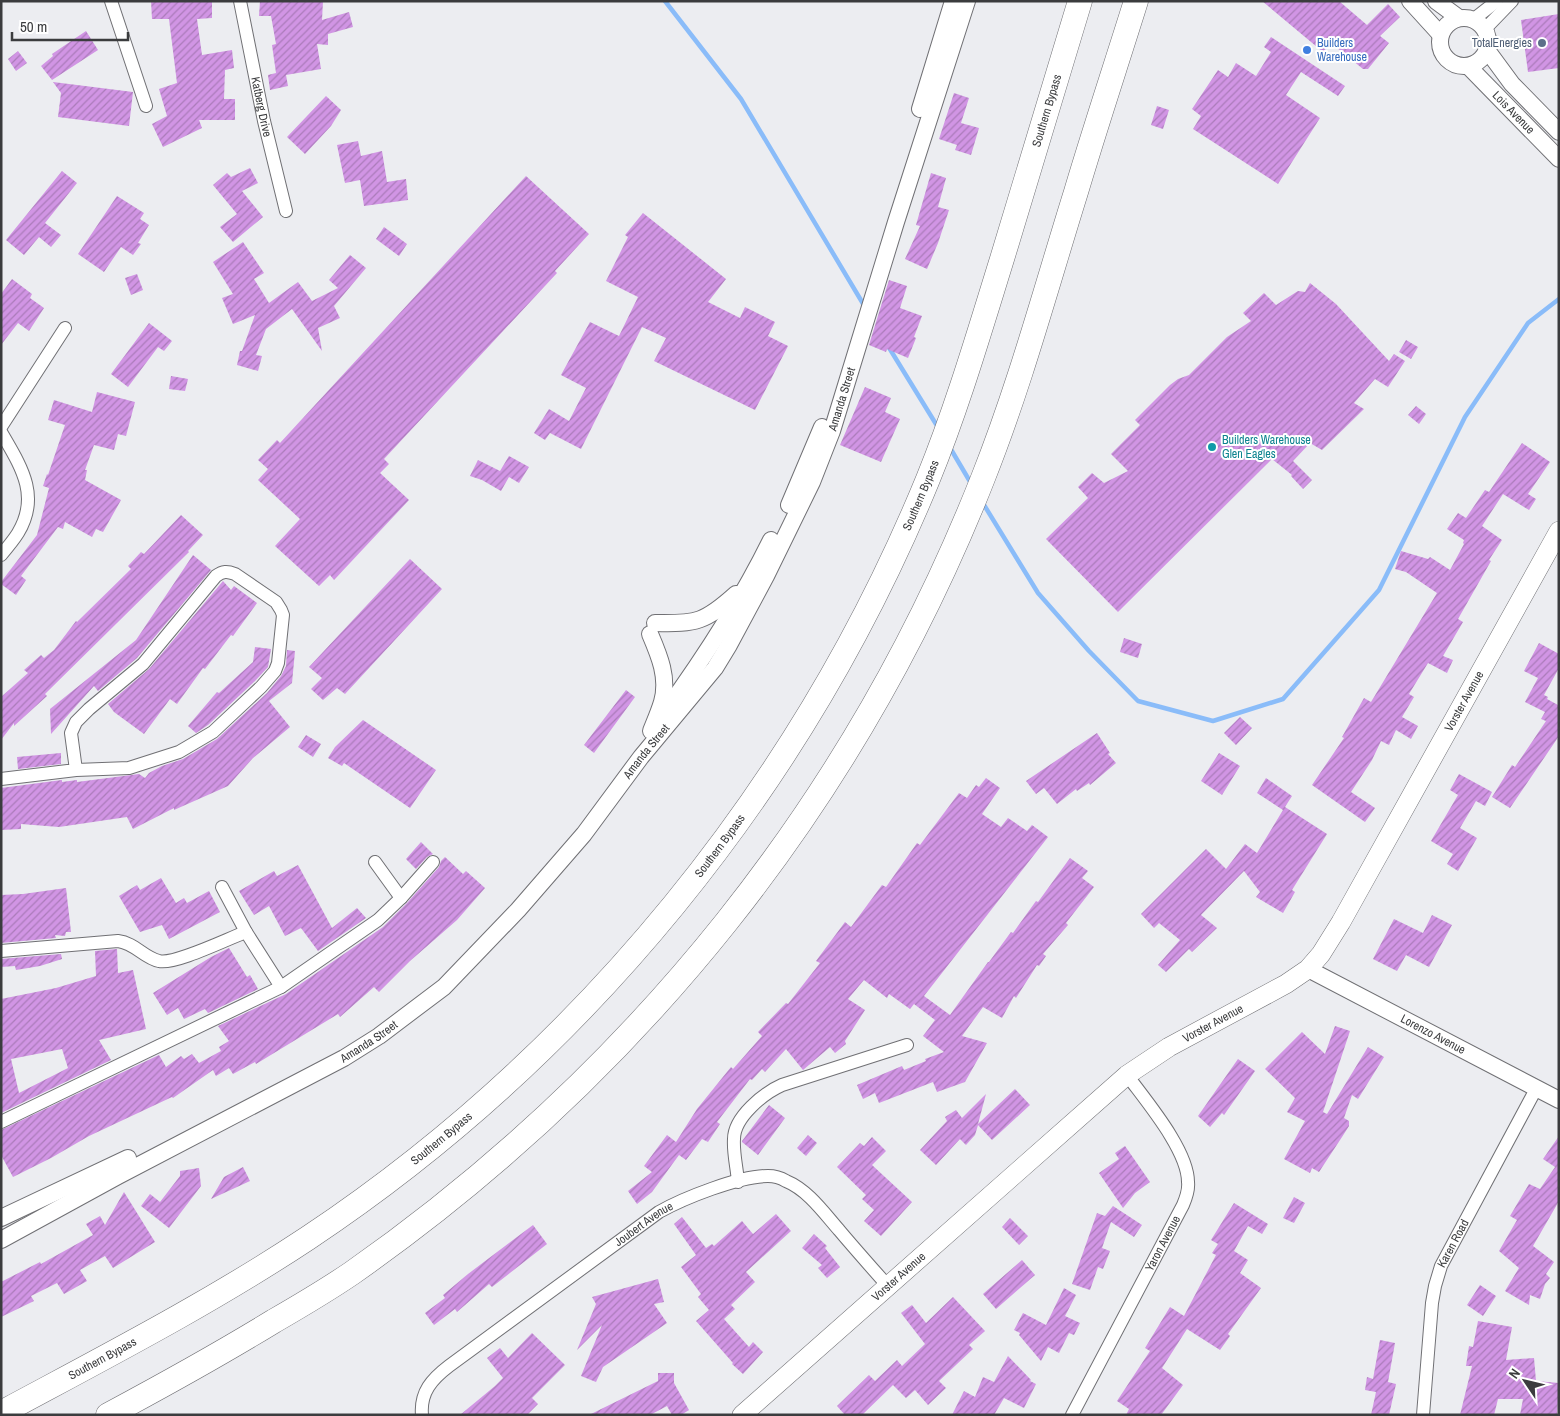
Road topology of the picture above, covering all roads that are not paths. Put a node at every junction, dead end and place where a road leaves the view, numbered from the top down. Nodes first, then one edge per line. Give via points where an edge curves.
1 (111, 1) edge
2 (240, 1) edge
3 (953, 1) edge
4 (967, 1) edge
5 (1080, 1) edge
6 (1136, 1) edge
7 (1410, 1) edge
8 (1436, 1) edge
9 (1497, 1) edge
10 (1512, 1) edge
11 (1473, 22) junction
12 (1440, 34) junction
13 (1487, 50) junction
14 (1468, 66) junction
15 (146, 106) dead end
16 (1559, 132) edge
17 (1559, 159) edge
18 (286, 211) dead end
19 (65, 328) dead end
20 (1, 427) edge
21 (1, 432) edge
22 (1559, 531) edge
23 (1, 555) edge
24 (747, 585) junction
25 (651, 731) junction
26 (76, 770) junction
27 (1, 779) edge
28 (375, 862) dead end
29 (433, 862) dead end
30 (222, 887) dead end
31 (401, 898) junction
32 (246, 932) junction
33 (1, 951) edge
34 (1308, 968) junction
35 (281, 987) junction
36 (907, 1045) dead end
37 (1127, 1075) junction
38 (1536, 1089) junction
39 (1559, 1100) edge
40 (1, 1122) edge
41 (205, 1125) junction
42 (738, 1182) junction
43 (66, 1197) junction
44 (1, 1218) edge
45 (1, 1240) edge
46 (887, 1286) junction
47 (1, 1413) edge
48 (108, 1415) edge
49 (422, 1415) edge
50 (742, 1415) edge
51 (1072, 1415) edge
52 (1423, 1415) edge

1 - 15 street
2 - 18 street, Katberg Drive
3 - 24 street, Amanda Street via 823,425 785,512
4 - 41 street, Amanda Street via 832,431 812,482 766,576 715,668 641,757 584,834 518,910 444,987 344,1058
5 - 47 highway, Southern Bypass via 960,393 929,478 842,660 744,815 693,883 582,1010 510,1078 376,1190 245,1279 154,1332
6 - 48 highway via 1026,360 984,478 892,675 816,801 739,908 680,980 560,1104 424,1220 349,1275
7 - 12 street
8 - 11 street
9 - 11 street
10 - 11 street
11 - 12 street via 1451,20
11 - 13 street, Lois Avenue via 1488,36
12 - 14 street, Lois Avenue via 1440,50 1445,58 1459,66
13 - 14 street via 1482,58
13 - 16 street, Lois Avenue via 1512,84
14 - 17 street, Lois Avenue
19 - 20 street
21 - 23 street via 26,481 29,498 24,522
22 - 34 main road, Vorster Avenue via 1345,915
24 - 25 street, Amanda Street via 702,660
24 - 25 street via 707,617 652,628 664,680 662,701
25 - 41 street, Amanda Street via 570,839 489,930 435,983 357,1040
26 - 26 street via 129,768 179,752 213,732 275,671 283,615 276,602 235,574 227,571 216,576 143,664 76,722 71,733
26 - 27 street
28 - 31 street
29 - 31 street
30 - 32 street
31 - 35 street via 378,920
32 - 33 street via 181,958 161,962 151,959 131,944 118,941
32 - 35 street
34 - 37 main road, Vorster Avenue via 1280,987 1169,1047
34 - 38 street, Lorenzo Avenue
35 - 40 street
36 - 42 street via 770,1090 745,1114 737,1127 734,1137
37 - 46 main road, Vorster Avenue
37 - 51 street, Yaron Avenue via 1179,1151 1187,1172 1187,1194
38 - 39 street, Lorenzo Avenue
38 - 52 street, Karen Road via 1441,1266 1434,1286
41 - 43 street, Amanda Street
42 - 46 street, Joubert Avenue via 768,1176 796,1186 824,1212
42 - 49 street, Joubert Avenue via 694,1195 659,1212 449,1366 426,1388
43 - 44 street, Amanda Street
43 - 45 street, Amanda Street
46 - 50 main road, Vorster Avenue

